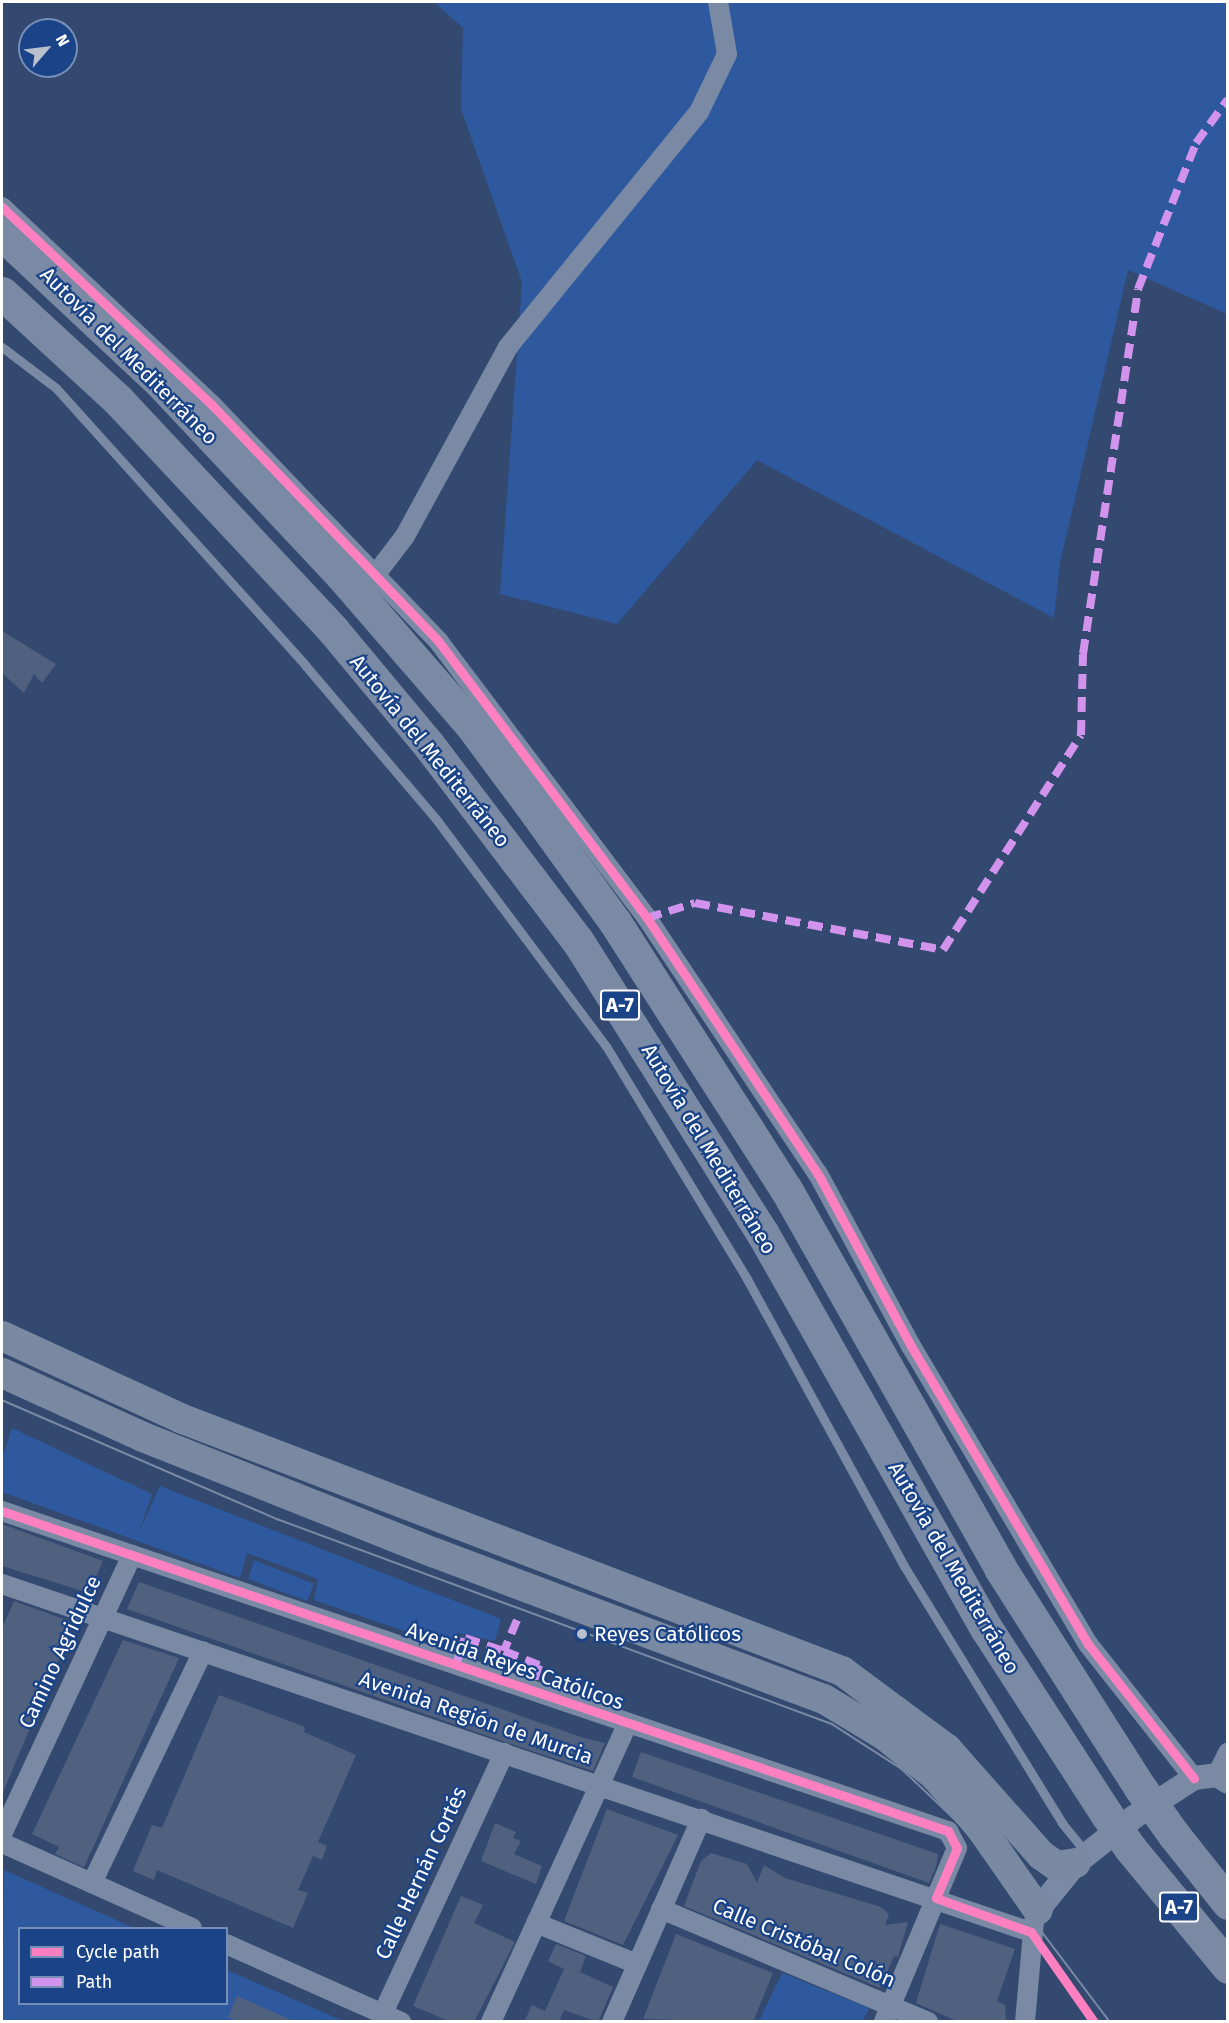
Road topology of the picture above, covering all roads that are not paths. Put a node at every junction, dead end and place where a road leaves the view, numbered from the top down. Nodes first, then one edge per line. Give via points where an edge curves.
1 (718, 2) edge
2 (2, 207) edge
3 (2, 234) edge
4 (2, 293) edge
5 (2, 347) edge
6 (376, 574) junction
7 (2, 1336) edge
8 (2, 1373) edge
9 (2, 1511) edge
10 (132, 1555) junction
11 (2, 1584) edge
12 (103, 1618) junction
13 (202, 1652) junction
14 (628, 1723) junction
15 (1227, 1752) edge
16 (504, 1753) junction
17 (1213, 1778) edge
18 (599, 1785) junction
19 (994, 1801) junction
20 (701, 1819) junction
21 (2, 1834) edge
22 (2, 1843) edge
23 (1081, 1859) junction
24 (92, 1883) junction
25 (936, 1899) junction
26 (1227, 1903) edge
27 (661, 1909) junction
28 (1039, 1912) junction
29 (536, 1923) junction
30 (188, 1927) edge
31 (228, 1945) edge
32 (637, 1964) junction
33 (1227, 1967) edge
34 (888, 2014) edge
35 (392, 2018) edge
36 (614, 2021) edge
37 (491, 2022) edge
38 (928, 2022) edge
39 (1025, 2022) edge

1 - 6 street via 727,54 699,112 508,347 405,536
2 - 6 street via 212,405
3 - 26 highway, Autovía del Mediterráneo / A-7, bridge via 160,382 342,576 471,725 537,814 615,922 786,1189 983,1539 1141,1789
4 - 33 highway, Autovía del Mediterráneo / A-7, bridge via 118,400 333,630 428,744 577,940 763,1234 986,1628 1130,1848
5 - 23 lane via 56,388 305,665 436,819 606,1046 747,1279 904,1566
6 - 17 street via 439,642 647,918 818,1174 934,1386 1088,1644
7 - 19 main road via 180,1418 842,1671 946,1749
8 - 28 main road via 143,1437 424,1549 824,1699 884,1735 934,1775 980,1827
9 - 10 street, Avenida Reyes Católicos
10 - 12 street, Camino Agridulce
10 - 14 street, Avenida Reyes Católicos
11 - 12 street, Avenida Región de Murcia
12 - 13 street, Avenida Región de Murcia
12 - 21 street, Camino Agridulce
13 - 16 street, Avenida Región de Murcia
13 - 24 street
14 - 18 street
14 - 25 street, Avenida Reyes Católicos via 948,1831 957,1848
15 - 17 street
16 - 18 street, Avenida Región de Murcia
16 - 35 street, Calle Hernán Cortés
17 - 23 street
18 - 20 street, Avenida Región de Murcia
18 - 29 street
19 - 23 main road via 1041,1855 1057,1866
19 - 28 main road
20 - 25 street, Avenida Región de Murcia
20 - 27 street
22 - 24 street
23 - 28 street
24 - 30 street
25 - 28 street, Avenida Región de Murcia
25 - 34 street
27 - 32 street
27 - 34 street, Calle Cristóbal Colón
28 - 39 street
29 - 32 street
29 - 37 street
31 - 35 street
32 - 36 street
34 - 38 street, Calle Cristóbal Colón

